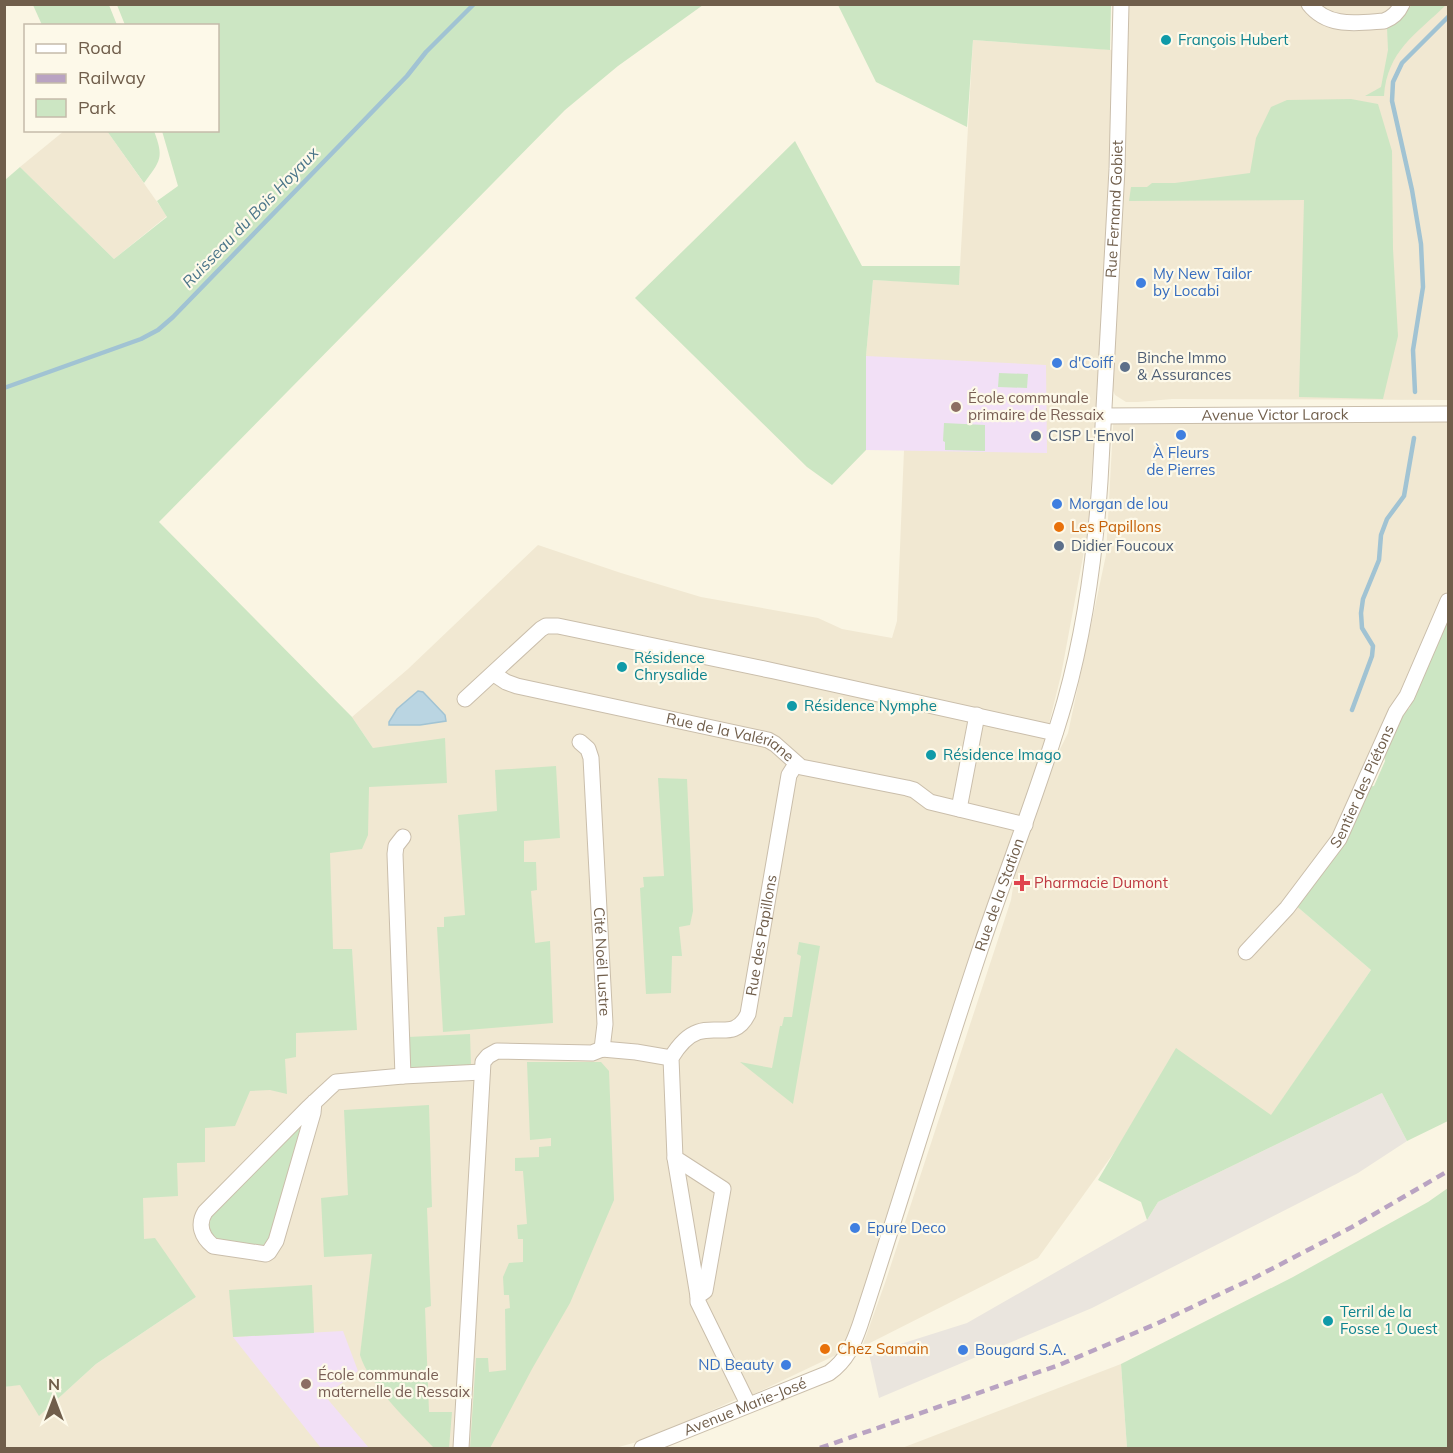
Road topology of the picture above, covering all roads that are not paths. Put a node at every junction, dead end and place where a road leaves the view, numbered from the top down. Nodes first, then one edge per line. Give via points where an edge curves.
1 (1121, 4) edge
2 (1309, 4) edge
3 (1402, 4) edge
4 (1449, 414) edge
5 (1103, 416) junction
6 (1449, 601) edge
7 (494, 674) junction
8 (465, 699) dead end
9 (977, 715) junction
10 (1055, 733) junction
11 (580, 742) dead end
12 (796, 764) junction
13 (959, 808) junction
14 (1025, 825) junction
15 (403, 837) dead end
16 (1246, 952) dead end
17 (602, 1049) junction
18 (671, 1059) junction
19 (482, 1072) junction
20 (403, 1076) junction
21 (314, 1102) junction
22 (675, 1158) junction
23 (698, 1296) junction
24 (844, 1360) joint
25 (748, 1404) junction
26 (461, 1449) edge
27 (642, 1449) edge

1 - 5 street, Rue Fernand Gobiet via 1117,169
2 - 3 street via 1321,16 1340,23 1389,19
4 - 5 street, Avenue Victor Larock
5 - 10 street, Rue de la Station via 1097,524 1081,633
6 - 16 street, Sentier des Piétons via 1339,839 1287,908
7 - 8 street
7 - 9 street via 541,629 558,626
7 - 12 street, Rue de la Valériane via 518,686 768,740
9 - 10 street
9 - 13 street
10 - 14 street, Rue de la Station
11 - 17 street, Cité Noël Lustre via 588,748 591,758 605,1024
12 - 13 street, Rue de la Valériane via 907,788 930,802
12 - 18 street, Rue des Papillons via 789,775 748,1014 740,1027 693,1034
13 - 14 street, Rue de la Valériane
14 - 24 street, Rue de la Station via 912,1156 860,1325
15 - 20 street via 395,854
17 - 18 street
17 - 19 street via 592,1053 497,1051 484,1059
18 - 22 street
19 - 20 street
19 - 26 street
20 - 21 street via 336,1082
21 - 21 street via 205,1212 201,1221 203,1234 213,1246 270,1252
22 - 23 street
22 - 23 street via 723,1189 705,1292
23 - 25 street via 701,1310
24 - 25 street, Avenue Marie-José via 829,1373
25 - 27 street, Avenue Marie-José

